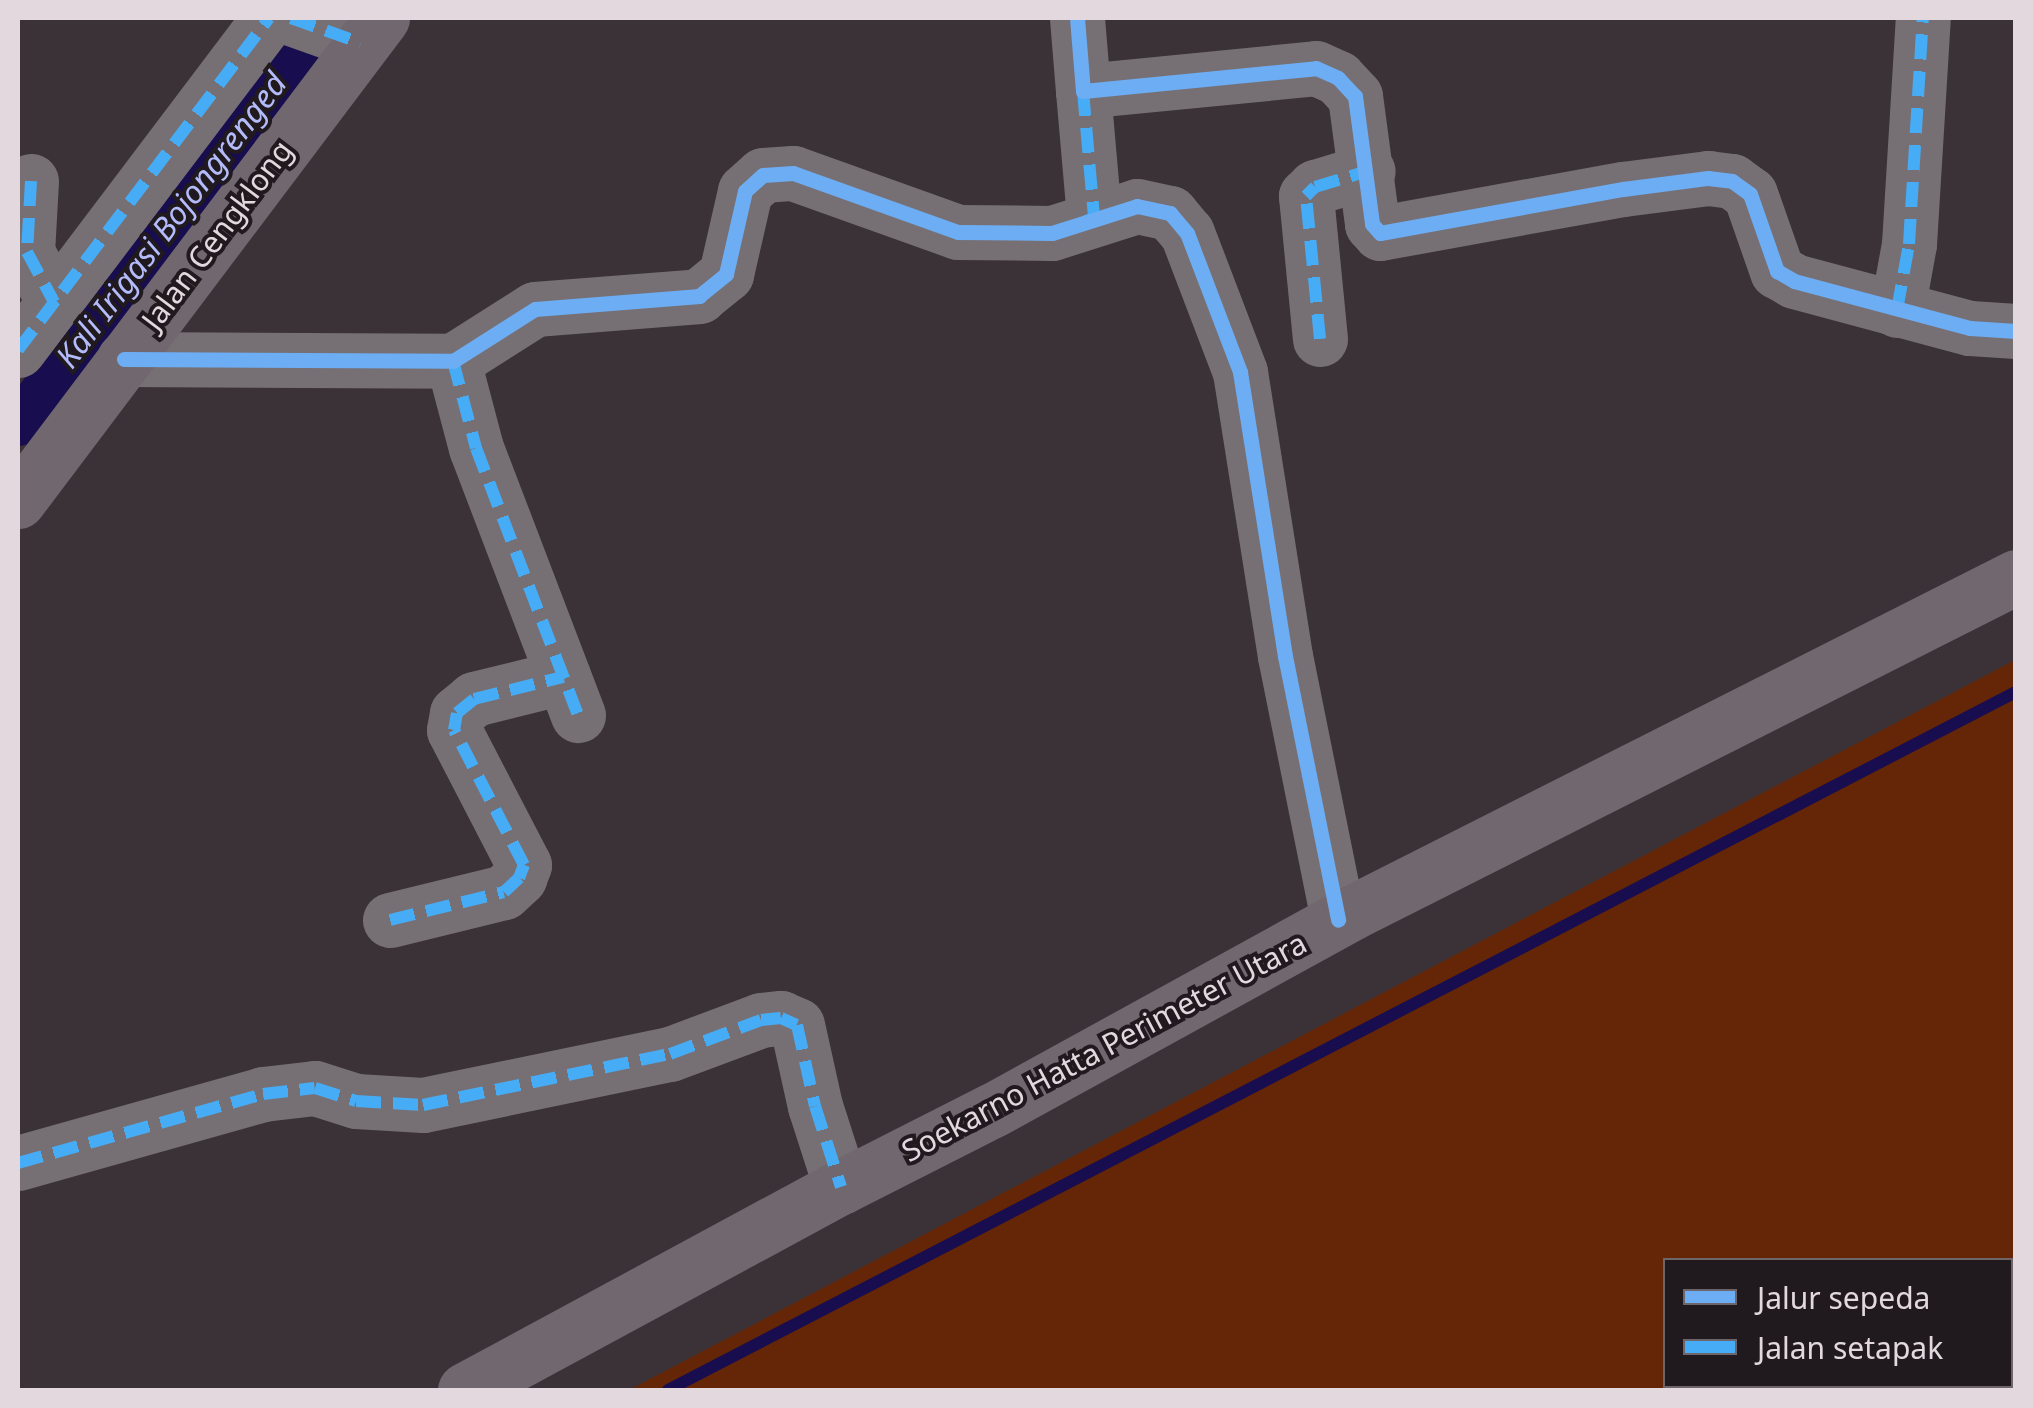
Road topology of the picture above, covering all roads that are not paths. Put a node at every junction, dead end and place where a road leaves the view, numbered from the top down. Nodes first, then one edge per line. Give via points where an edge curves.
1 (1077, 18) edge
2 (1923, 18) edge
3 (286, 19) edge
4 (364, 34) edge
5 (1083, 92) junction
6 (1368, 171) junction
7 (31, 181) dead end
8 (1094, 218) junction
9 (54, 302) junction
10 (1896, 310) junction
11 (2016, 331) edge
12 (1320, 339) dead end
13 (18, 350) edge
14 (124, 359) junction
15 (454, 361) junction
16 (18, 501) edge
17 (2016, 577) edge
18 (390, 920) dead end
19 (1338, 920) junction
20 (18, 1163) edge
21 (841, 1187) junction
22 (465, 1390) edge

1 - 5 street
2 - 10 street via 1909,244
3 - 4 street
3 - 9 street
4 - 14 main road, Jalan Cengklong
5 - 6 street via 1316,68 1355,96
5 - 8 street
6 - 10 street via 1372,224 1393,234 1623,189 1732,181 1750,194 1777,271
6 - 12 street via 1315,186 1306,196
7 - 9 street via 26,252
8 - 15 street via 1052,233 958,232 792,173 763,175 745,191 726,274 699,296 535,309
8 - 19 street via 1137,206 1170,213 1187,233 1240,372 1285,656
9 - 13 street
10 - 11 street
14 - 15 street
14 - 16 main road, Jalan Cengklong
15 - 18 street via 476,448 571,696 474,699 458,714 454,730 524,865 504,892
17 - 19 main road, Soekarno Hatta Perimeter Utara
19 - 21 main road, Soekarno Hatta Perimeter Utara
20 - 21 street via 263,1094 315,1088 356,1102 423,1105 670,1054 781,1018 797,1025
21 - 22 main road, Soekarno Hatta Perimeter Utara

